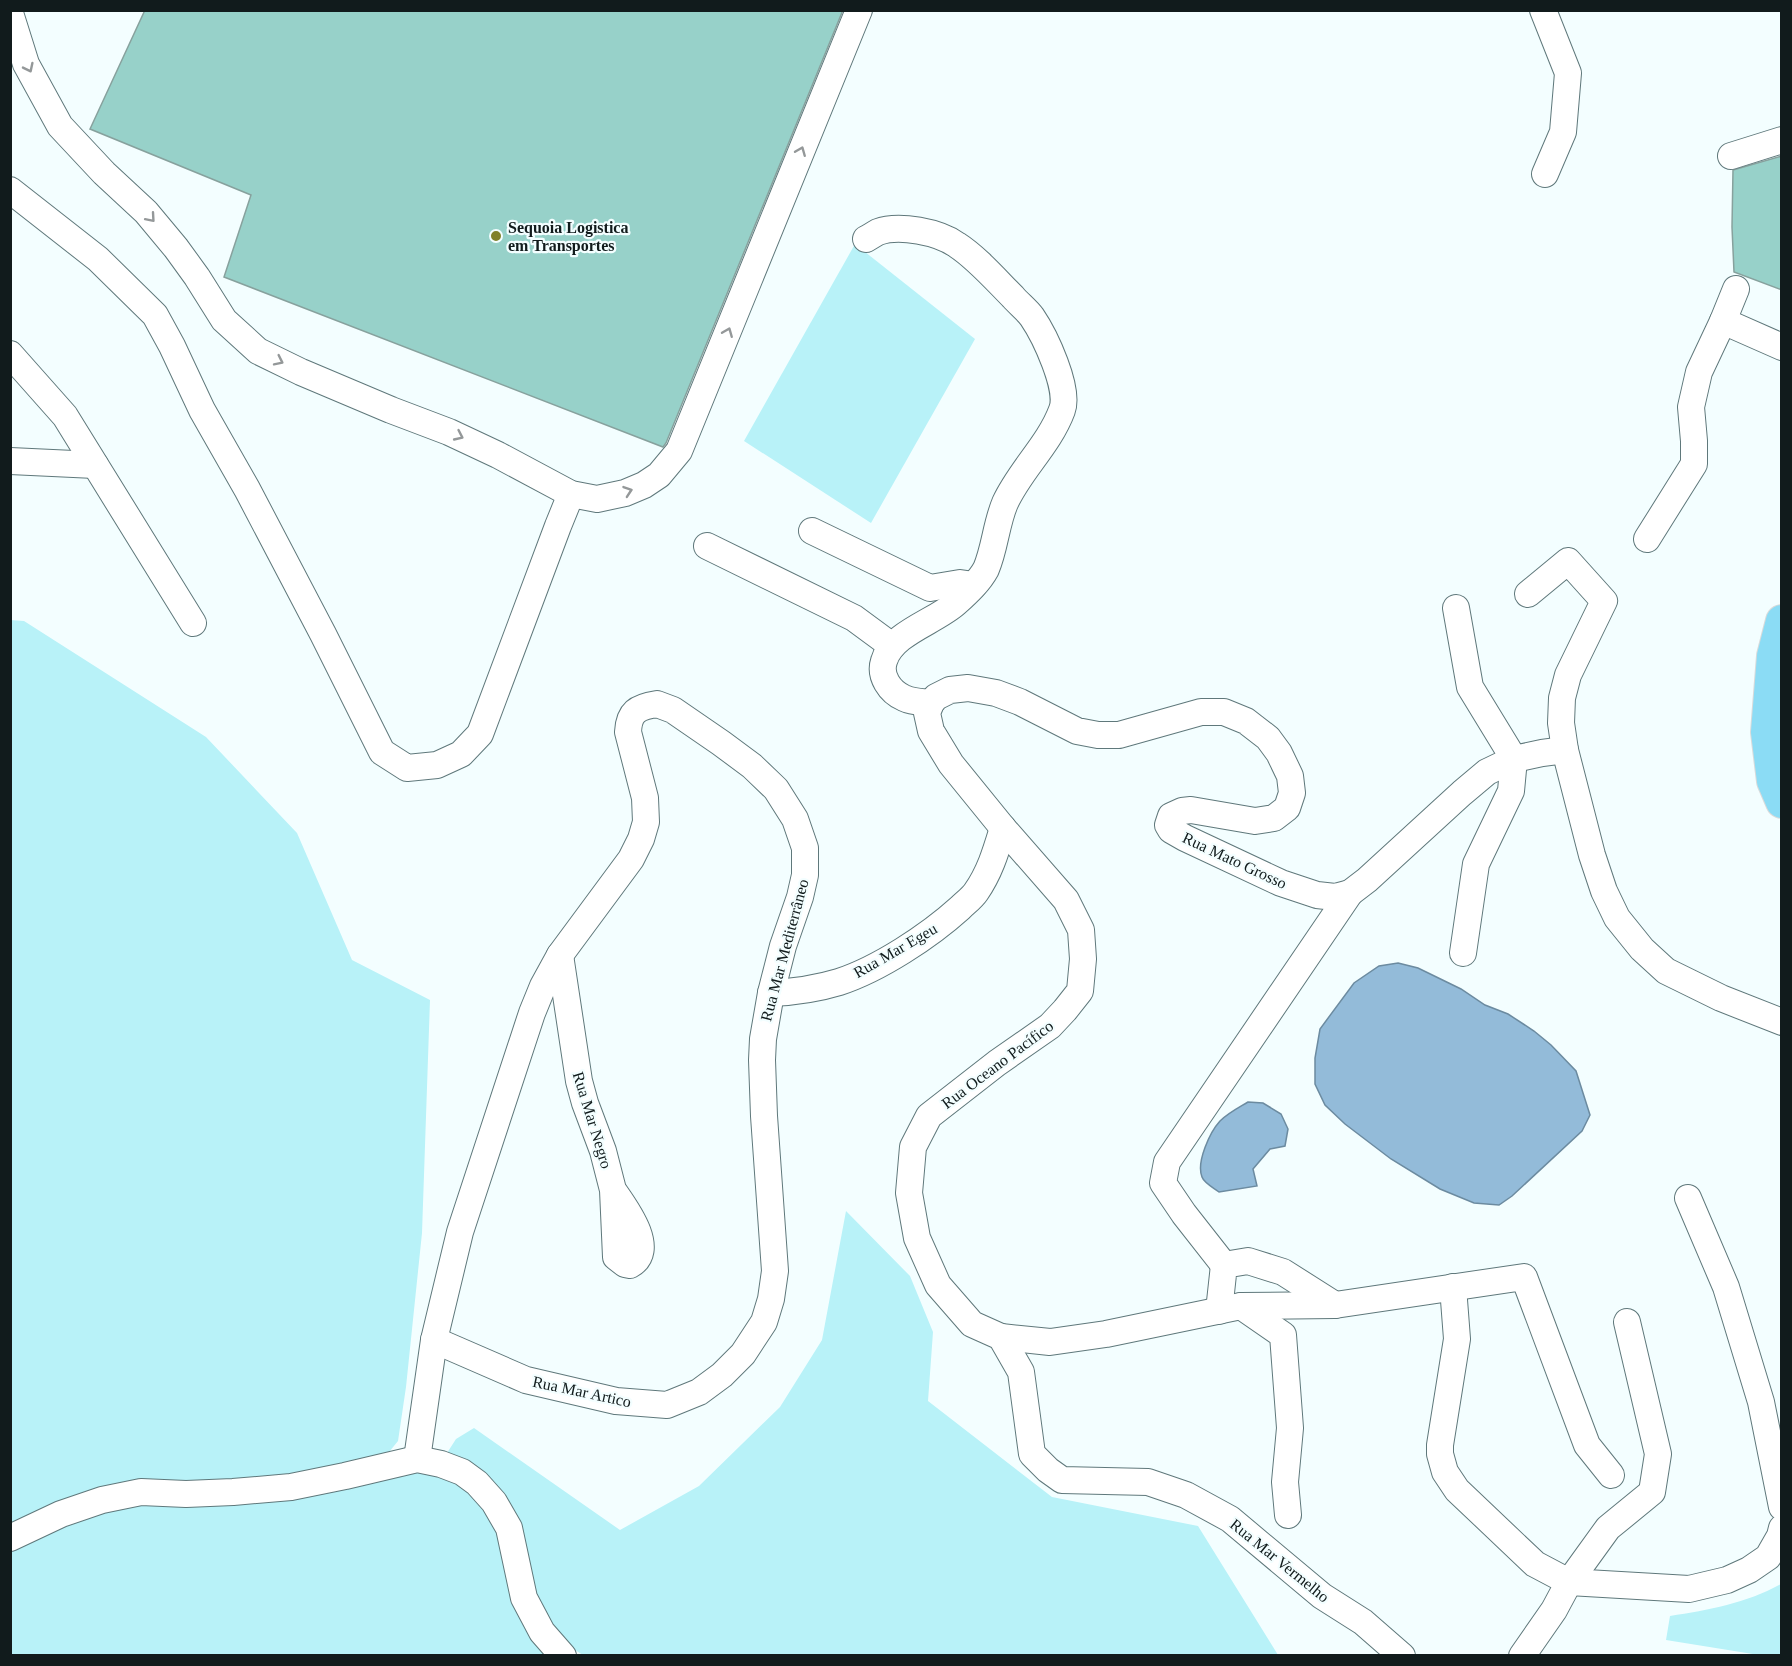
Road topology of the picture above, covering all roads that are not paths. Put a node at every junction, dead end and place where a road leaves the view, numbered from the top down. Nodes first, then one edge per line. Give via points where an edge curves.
1 (858, 10) edge
2 (1543, 10) edge
3 (10, 13) edge
4 (1782, 140) edge
5 (1731, 156) dead end
6 (1545, 174) dead end
7 (10, 190) edge
8 (866, 239) dead end
9 (1736, 289) dead end
10 (1723, 321) junction
11 (1782, 347) edge
12 (10, 354) edge
13 (10, 461) edge
14 (95, 465) junction
15 (571, 494) junction
16 (812, 531) dead end
17 (1647, 538) dead end
18 (707, 546) dead end
19 (974, 585) junction
20 (1528, 594) dead end
21 (1456, 608) dead end
22 (1782, 621) edge
23 (193, 623) dead end
24 (892, 646) junction
25 (931, 703) junction
26 (1565, 750) junction
27 (1514, 759) junction
28 (1782, 802) edge
29 (1003, 828) junction
30 (1350, 893) junction
31 (1463, 953) dead end
32 (560, 956) junction
33 (771, 993) junction
34 (1782, 1022) edge
35 (762, 1060) joint
36 (1688, 1198) dead end
37 (615, 1249) dead end
38 (1224, 1264) junction
39 (1453, 1287) junction
40 (1335, 1305) junction
41 (1230, 1309) junction
42 (1627, 1322) dead end
43 (1001, 1337) junction
44 (434, 1340) junction
45 (417, 1459) junction
46 (1611, 1475) dead end
47 (1782, 1508) edge
48 (1288, 1515) dead end
49 (1782, 1528) edge
50 (10, 1538) edge
51 (1569, 1582) junction
52 (563, 1656) edge
53 (1402, 1656) edge
54 (1522, 1656) edge

15 -> 1 street via 597,499 644,486 680,451
2 - 6 street via 1568,73 1563,132
3 -> 15 street via 27,64 60,126 146,212 183,258 224,320 258,351 459,436
4 - 5 street
7 - 15 street via 98,259 155,315 382,752 407,768 437,765 461,754 480,734
8 - 19 street via 893,229 923,231 956,244 1032,316 1053,355 1062,386 1063,408 1005,504 985,569
9 - 10 street
10 - 11 street
10 - 17 street via 1698,372 1691,407 1694,464
12 - 14 street via 65,416
13 - 14 street
14 - 23 street
16 - 19 street via 930,588
18 - 24 street via 854,618
19 - 24 street via 953,606
20 - 26 street via 1568,561 1604,601 1568,675 1562,698
21 - 27 street via 1470,687
22 - 28 main road via 1773,656 1767,732 1773,781
24 - 25 street via 883,664 884,678 892,690 903,698
25 - 29 street, Rua Oceano Pacífico via 927,713 931,731 951,764
25 - 30 street, Rua Mato Grosso via 950,690 968,688 996,693 1077,731 1098,735 1119,735 1201,712 1224,712 1246,721 1268,738 1290,776 1292,793 1287,808 1274,818 1255,821 1182,810 1171,816 1171,830 1281,883 1317,895 1335,897
26 - 27 street
26 - 34 street via 1592,855 1617,918 1666,971
27 - 30 street via 1487,772
27 - 31 street via 1511,791 1476,864
29 - 33 street, Rua Mar Egeu via 991,867 975,894 914,943 840,982 802,992
29 - 43 street, Rua Oceano Pacífico via 1066,900 1081,930 1080,991 1050,1026 929,1116 914,1147 909,1193 917,1238 938,1285 972,1324
30 - 38 street via 1167,1162 1163,1183
32 - 33 street, Rua Mar Mediterrâneo via 642,839 645,798 628,722 632,713 657,705 673,711 752,766 776,789 795,819 805,848 805,875
32 - 37 street, Rua Mar Negro via 579,1081 612,1190
32 - 44 street via 543,986 525,1035 460,1232
33 - 35 street, Rua Mar Mediterrâneo
35 - 44 street, Rua Mar Artico via 775,1271 764,1322 743,1354 722,1376 699,1392 667,1405 616,1401 526,1380
36 - 47 street via 1726,1287 1758,1391
38 - 40 street via 1248,1261 1283,1272
38 - 41 street
39 - 40 street, Rua Oceano Pacífico
39 - 46 street, Rua Oceano Pacífico via 1524,1277 1587,1445
39 - 51 street via 1457,1340 1440,1445 1445,1472 1457,1490 1535,1564
40 - 41 street, Rua Oceano Pacífico
41 - 43 street, Rua Oceano Pacífico via 1050,1342
41 - 48 street via 1283,1335 1290,1428 1285,1482
42 - 51 street via 1658,1454 1652,1492 1608,1528
43 - 53 street, Rua Mar Vermelho via 1021,1372 1032,1454 1062,1480 1148,1482 1186,1495 1230,1519
44 - 45 street
45 - 50 street via 291,1487 210,1493 141,1492 61,1514
45 - 52 street via 462,1472 495,1502 509,1528 524,1598 542,1632
49 - 51 street via 1768,1557 1727,1580 1689,1589
51 - 54 street

